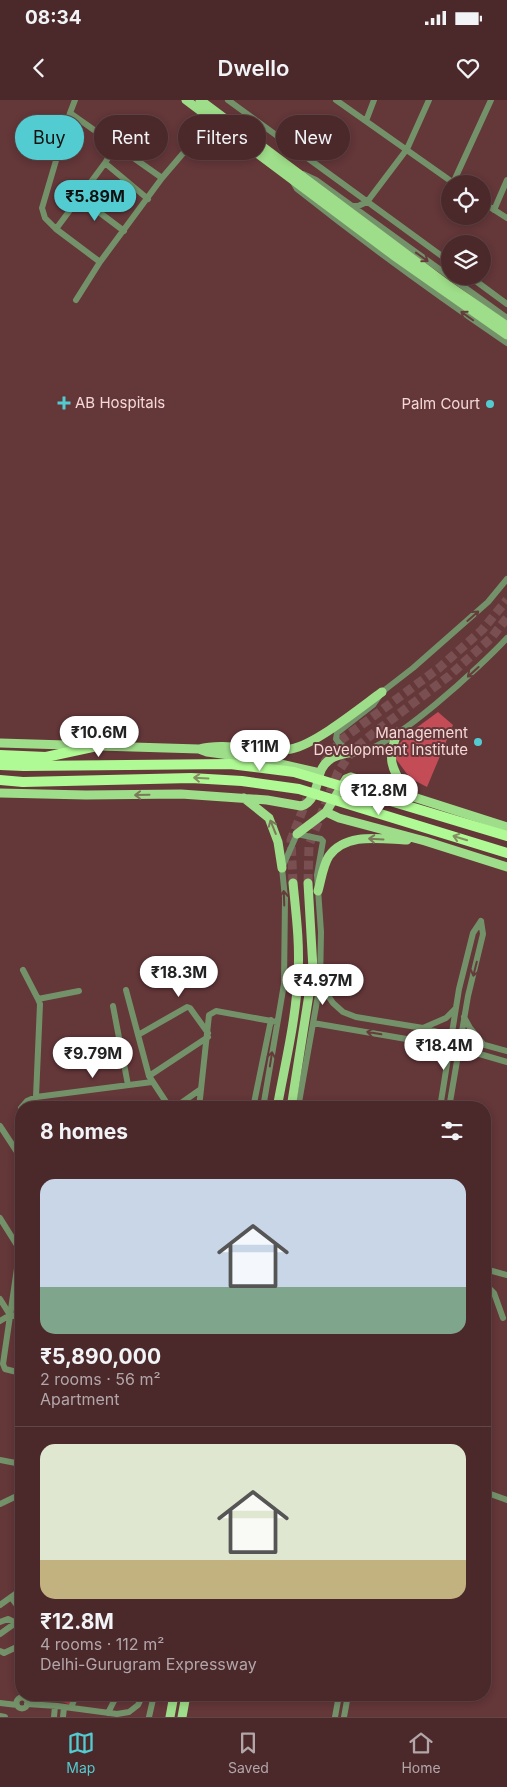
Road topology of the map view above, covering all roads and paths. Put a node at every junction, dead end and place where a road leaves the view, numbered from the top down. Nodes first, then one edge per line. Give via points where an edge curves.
1 (75, 100) edge
2 (186, 100) edge
3 (200, 100) edge
4 (228, 100) edge
5 (336, 100) edge
6 (374, 100) edge
7 (429, 100) edge
8 (491, 100) edge
9 (70, 113) junction
10 (213, 115) edge
11 (214, 115) edge
12 (366, 120) junction
13 (94, 130) edge
14 (407, 149) junction
15 (266, 154) edge
16 (178, 159) edge
17 (107, 160) edge
18 (137, 160) edge
19 (105, 164) junction
20 (292, 174) junction
21 (443, 175) edge
22 (458, 175) edge
23 (162, 178) junction
24 (507, 180) edge
25 (79, 197) junction
26 (148, 199) junction
27 (368, 202) junction
28 (351, 205) junction
29 (491, 208) edge
30 (494, 210) junction
31 (507, 218) edge
32 (353, 220) junction
33 (371, 220) junction
34 (56, 229) junction
35 (124, 231) junction
36 (441, 255) edge
37 (100, 262) junction
38 (481, 285) edge
39 (76, 300) dead end
40 (507, 304) edge
41 (507, 318) edge
42 (507, 326) edge
43 (507, 335) edge
44 (507, 344) edge
45 (507, 579) edge
46 (507, 638) edge
47 (382, 692) junction
48 (398, 732) junction
49 (0, 743) edge
50 (97, 746) junction
51 (199, 749) junction
52 (359, 751) junction
53 (0, 755) edge
54 (0, 764) edge
55 (320, 773) junction
56 (0, 780) edge
57 (0, 793) edge
58 (408, 795) junction
59 (244, 798) junction
60 (326, 812) junction
61 (507, 827) edge
62 (297, 834) junction
63 (507, 836) edge
64 (424, 841) junction
65 (507, 853) edge
66 (507, 867) edge
67 (282, 868) junction
68 (293, 883) tunnel mouth
69 (308, 883) tunnel mouth
70 (318, 891) junction
71 (23, 970) dead end
72 (320, 984) junction
73 (126, 990) dead end
74 (79, 991) dead end
75 (38, 999) junction
76 (113, 1006) dead end
77 (455, 1009) junction
78 (464, 1017) junction
79 (274, 1021) junction
80 (314, 1023) junction
81 (423, 1028) junction
82 (138, 1035) junction
83 (208, 1035) junction
84 (451, 1036) junction
85 (460, 1038) junction
86 (483, 1044) junction
87 (448, 1046) junction
88 (459, 1048) junction
89 (507, 1051) edge
90 (507, 1062) edge
91 (151, 1079) junction
92 (128, 1085) junction
93 (201, 1089) junction
94 (36, 1097) junction
95 (27, 1101) edge
96 (165, 1101) edge
97 (184, 1101) edge
98 (200, 1101) edge
99 (254, 1101) edge
100 (264, 1101) edge
101 (278, 1101) edge
102 (292, 1101) edge
103 (299, 1101) edge
104 (441, 1101) edge
105 (450, 1101) edge
106 (0, 1126) edge
107 (15, 1149) edge
108 (0, 1218) edge
109 (15, 1242) edge
110 (491, 1270) edge
111 (507, 1274) edge
112 (15, 1283) edge
113 (491, 1290) edge
114 (0, 1299) edge
115 (10, 1316) junction
116 (15, 1316) edge
117 (503, 1318) dead end
118 (0, 1321) edge
119 (15, 1371) edge
120 (0, 1460) edge
121 (15, 1463) edge
122 (491, 1494) edge
123 (15, 1497) edge
124 (507, 1500) edge
125 (0, 1504) edge
126 (15, 1594) edge
127 (11, 1597) junction
128 (15, 1603) edge
129 (0, 1605) edge
130 (15, 1620) edge
131 (0, 1622) edge
132 (15, 1624) edge
133 (0, 1634) edge
134 (15, 1648) edge
135 (0, 1652) edge
136 (72, 1701) edge
137 (114, 1701) edge
138 (140, 1701) edge
139 (153, 1701) edge
140 (173, 1701) edge
141 (185, 1701) edge
142 (338, 1701) edge
143 (347, 1701) edge
144 (0, 1703) edge
145 (54, 1706) junction
146 (67, 1707) junction
147 (108, 1713) junction
148 (0, 1716) edge
149 (5, 1717) edge
150 (54, 1717) edge
151 (63, 1717) edge
152 (150, 1717) edge
153 (170, 1717) edge
154 (182, 1717) edge
155 (335, 1717) edge
156 (344, 1717) edge

1 - 9 street
2 - 10 main road
3 - 11 main road
4 - 27 street
5 - 12 street
6 - 12 street
7 - 14 street
8 - 22 street
9 - 13 street
9 - 34 street via 42,208 45,218
12 - 14 street
14 - 21 street
14 - 27 street
15 - 20 main road
16 - 23 street
17 - 19 street
18 - 23 street
19 - 25 street
19 - 26 street
20 - 28 street via 313,178
20 - 32 main road
44 -> 20 street via 297,189
23 - 26 street
24 - 30 street
25 - 34 street
25 - 35 street
26 - 35 street
27 - 28 street via 360,206
27 - 33 street
27 - 36 street
28 - 33 street
29 - 30 street
30 - 31 street
32 - 42 main road
32 - 43 main road
33 -> 41 street
34 - 37 street
35 - 37 street
37 - 39 street
38 - 40 street
47 -> 45 street via 488,602
46 -> 48 street via 469,676
47 - 51 main road via 308,743 291,749 215,746
47 - 52 street via 373,705 338,733 336,739 340,746
48 - 52 street via 372,748
48 - 58 main road via 392,746 392,766
49 - 50 main road
50 - 51 main road
50 - 53 highway via 46,757
51 - 55 main road
52 - 55 main road via 327,761
54 - 63 highway, bridge via 230,764 294,772
55 - 59 main road via 306,805
65 -> 56 highway, bridge via 298,789 191,778
59 -> 57 main road via 181,794
58 - 60 main road via 346,778
58 - 61 main road
67 -> 59 main road via 278,842 268,818
60 - 62 main road
60 - 64 main road
62 - 67 street
62 - 70 street via 323,841 317,875
64 - 66 main road
64 -> 70 main road via 365,838 337,848 328,858
79 -> 67 street via 284,984
68 - 101 main road via 299,931 298,975
69 - 102 main road via 313,970
70 - 72 street
71 - 75 street
72 - 80 street
72 - 81 street via 343,1012
73 - 82 street
74 - 75 street
75 - 94 street
76 - 92 street
77 -> 78 street via 473,933 481,921 483,934
77 - 81 street via 446,1018
77 - 84 street
78 - 85 street
78 - 86 street
79 - 83 street via 216,1011 209,1015
79 - 99 street
100 -> 79 street
87 -> 80 street
80 - 103 street
81 - 84 street
82 - 83 street via 187,1007
82 - 91 street
83 - 91 street
83 - 93 street
84 - 85 street
84 - 87 street
85 - 86 street
85 - 88 street
86 - 89 street
87 - 88 street
87 - 104 street
88 - 90 street
88 - 105 street
91 - 92 street
91 - 96 street
92 - 94 street
93 - 97 street
93 - 98 street
94 - 95 street
106 - 107 street
108 - 109 street
110 - 111 street
112 - 115 street
113 - 117 street
114 - 115 street
115 - 116 street
115 - 118 street
115 - 119 street via 3,1364 6,1369
120 - 121 street
122 - 124 street
123 - 125 street
126 - 127 street
127 - 128 street
127 - 129 street
130 - 131 street
132 - 133 street
134 - 135 street
136 - 146 street
137 - 147 street
138 - 147 street via 129,1712
139 - 152 street
140 - 153 main road
141 - 154 main road
142 - 155 street
143 - 156 street
144 - 145 street via 22,1708 27,1704
145 - 146 street
145 - 150 street
146 - 147 street
146 - 151 street
148 - 149 street

